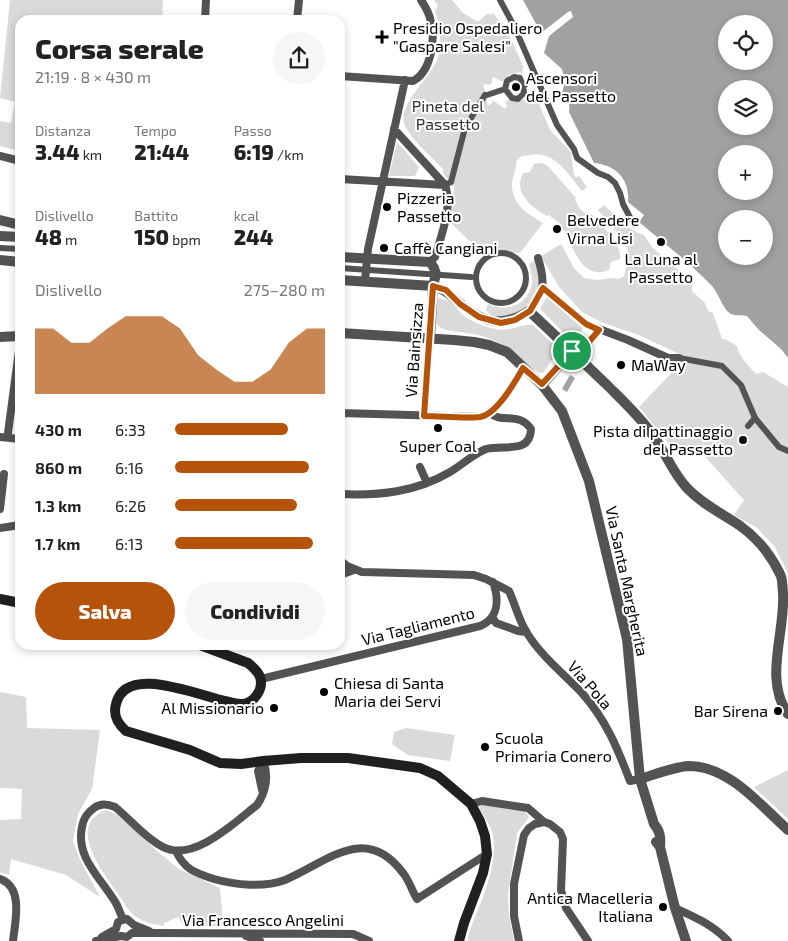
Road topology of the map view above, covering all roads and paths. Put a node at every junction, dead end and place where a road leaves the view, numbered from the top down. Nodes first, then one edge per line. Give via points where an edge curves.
1 (206, 0) edge
2 (298, 0) edge
3 (421, 0) edge
4 (500, 0) edge
5 (205, 15) edge
6 (297, 15) edge
7 (345, 76) edge
8 (405, 80) junction
9 (505, 89) junction
10 (394, 129) junction
11 (0, 156) edge
12 (15, 160) edge
13 (345, 179) edge
14 (383, 182) junction
15 (445, 185) junction
16 (0, 220) edge
17 (15, 224) edge
18 (634, 225) dead end
19 (0, 236) edge
20 (15, 238) edge
21 (0, 248) edge
22 (15, 249) edge
23 (345, 257) edge
24 (538, 258) dead end
25 (366, 259) junction
26 (0, 260) edge
27 (15, 262) edge
28 (430, 262) junction
29 (345, 268) edge
30 (524, 268) joint
31 (366, 270) junction
32 (431, 274) junction
33 (471, 277) dead end
34 (345, 280) edge
35 (365, 281) junction
36 (433, 286) junction
37 (543, 288) junction
38 (530, 311) junction
39 (599, 330) junction
40 (345, 333) edge
41 (15, 336) edge
42 (0, 337) edge
43 (430, 338) junction
44 (575, 354) junction
45 (679, 358) joint
46 (523, 368) junction
47 (15, 380) edge
48 (542, 384) junction
49 (345, 413) edge
50 (490, 413) junction
51 (424, 416) junction
52 (755, 418) junction
53 (748, 426) dead end
54 (8, 433) dead end
55 (0, 437) edge
56 (15, 438) edge
57 (788, 451) edge
58 (420, 467) dead end
59 (4, 474) dead end
60 (427, 483) junction
61 (345, 494) edge
62 (0, 509) edge
63 (15, 525) edge
64 (0, 528) edge
65 (345, 564) edge
66 (354, 570) junction
67 (345, 573) edge
68 (493, 582) junction
69 (0, 599) edge
70 (15, 602) edge
71 (493, 618) junction
72 (526, 632) junction
73 (213, 650) edge
74 (261, 679) junction
75 (788, 714) edge
76 (263, 761) junction
77 (640, 779) junction
78 (475, 803) junction
79 (544, 822) junction
80 (788, 830) edge
81 (176, 851) junction
82 (487, 854) junction
83 (0, 879) edge
84 (675, 908) junction
85 (123, 919) junction
86 (116, 928) junction
87 (133, 929) junction
88 (240, 934) junction
89 (121, 936) junction
90 (279, 938) edge
91 (13, 941) edge
92 (93, 941) edge
93 (96, 941) edge
94 (260, 941) edge
95 (369, 941) edge
96 (459, 941) edge
97 (519, 941) edge
98 (588, 941) edge
99 (686, 941) edge
100 (728, 941) edge

1 - 5 street
2 - 6 street
3 - 8 street via 431,19 433,40 426,66 413,81
4 - 18 street via 557,125 577,158 615,183
7 - 8 street
8 - 10 street
9 - 9 street via 512,98 518,99 524,93 520,78 507,81
9 - 15 street via 486,95 465,128 452,182
10 - 14 street
10 - 15 street
11 - 12 street
13 - 14 street
14 - 15 street
14 - 25 street
15 - 28 street via 447,211 435,258
16 - 17 street
19 - 20 street
21 - 22 street
23 - 25 street
24 - 37 street
25 - 28 street
25 - 31 street
26 - 27 street
28 - 32 street via 434,268
29 - 31 street
30 - 30 street via 512,256 491,255 481,262 477,271 479,290 491,302 504,303 514,299 525,286
31 - 32 street
31 - 35 street
32 - 33 street
32 - 36 street, Via Bainsizza
34 - 35 street
35 - 36 street
36 - 38 street via 446,290 471,312 488,320 509,322
36 - 43 street, Via Bainsizza
37 - 38 street
37 - 39 street via 586,324
38 - 44 street
39 - 44 street
39 - 45 street via 668,358
40 - 43 street, Via Santa Margherita
41 - 42 street
43 - 46 street, Via Santa Margherita via 489,345 507,352
43 - 51 street, Via Bainsizza
44 - 48 street
44 - 75 street via 652,434 686,488 753,536 782,576 784,604 777,684
45 - 52 street via 722,366 741,385
46 - 48 street, Via Santa Margherita
46 - 50 street
47 - 54 street
48 - 77 street, Via Santa Margherita via 562,411 589,481 602,531 627,639
49 - 51 street
50 - 51 street via 480,417
50 - 60 street via 527,422 531,429 530,440 514,447 486,450
52 - 53 street
52 - 57 street via 779,447
55 - 56 street
58 - 60 street
59 - 62 street
60 - 61 street via 393,493
63 - 64 street
65 - 66 street
66 - 67 street
66 - 68 street via 474,575
68 - 71 street, Via Tagliamento via 497,604
68 - 72 street via 509,591
69 - 70 main road
71 - 72 street, Via Tagliamento via 496,623
71 - 74 street, Via Tagliamento via 480,626
72 - 77 street, Via Pola via 604,722 630,781
73 - 74 main road via 248,663
74 - 76 main road via 260,691 248,703 146,683 135,684 118,696 114,710 116,720 126,731 190,750 220,763
76 - 78 main road via 348,758 420,768 438,776
76 - 81 street via 267,771 257,805 211,840 192,849
77 - 80 street via 689,766 711,769 725,775
77 - 84 street, Via Santa Margherita via 661,836 660,847
78 - 79 street via 528,808
78 - 82 main road
79 - 97 street via 535,824 524,835 514,884 514,916
79 - 98 street via 560,832 563,839 561,890 566,908
81 - 82 street via 181,862 197,874 216,880 270,884 285,880 343,851 370,849 388,857 404,873 417,900
81 - 85 street via 161,847 110,805 98,806 85,817 80,843 84,854
82 - 96 main road
83 - 91 street via 12,888 16,900
84 - 99 street, Via Santa Margherita
84 - 100 street via 705,921
85 - 86 street
85 - 87 street, Via Francesco Angelini via 130,920
86 - 89 street
86 - 92 street
87 - 88 street, Via Francesco Angelini via 156,933
87 - 89 street, Via Francesco Angelini via 128,937
88 - 90 street, Via Francesco Angelini
88 - 94 street
89 - 93 street, Via Francesco Angelini
90 - 95 street, Via Francesco Angelini via 353,934

